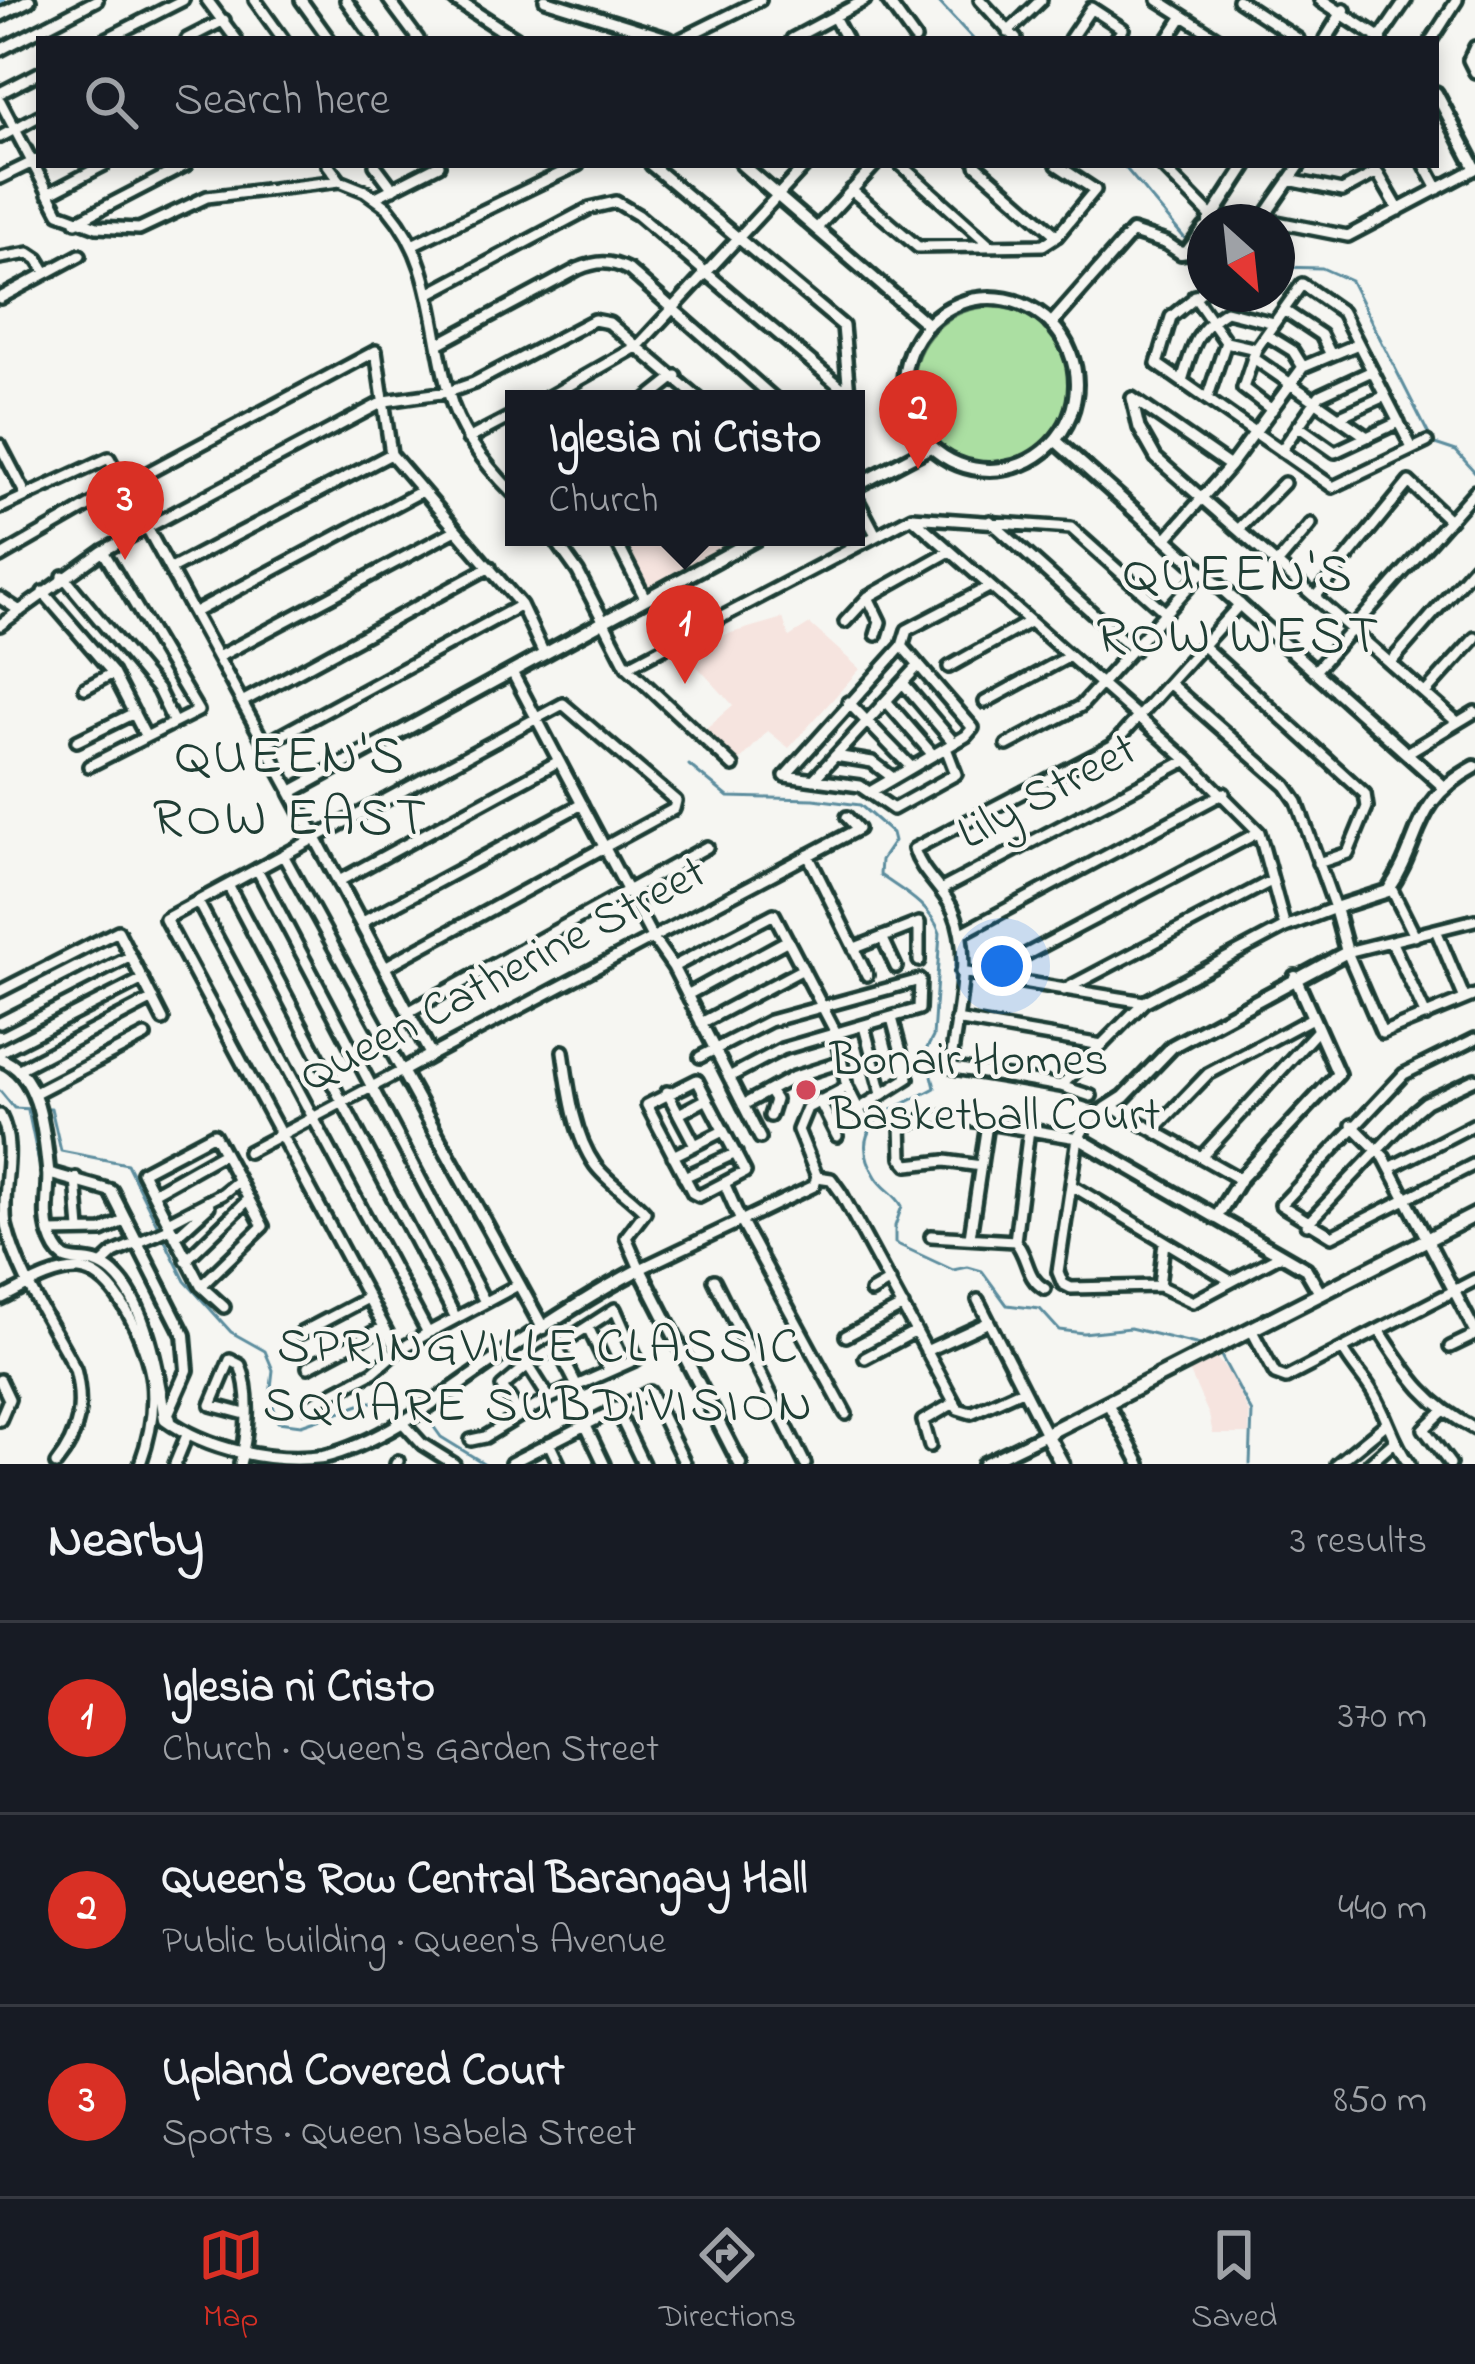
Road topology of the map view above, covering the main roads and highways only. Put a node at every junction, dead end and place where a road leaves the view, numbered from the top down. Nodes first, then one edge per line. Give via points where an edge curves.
1 (1475, 1215) edge
2 (1062, 1464) edge

1 - 2 main road via 1046,1434

